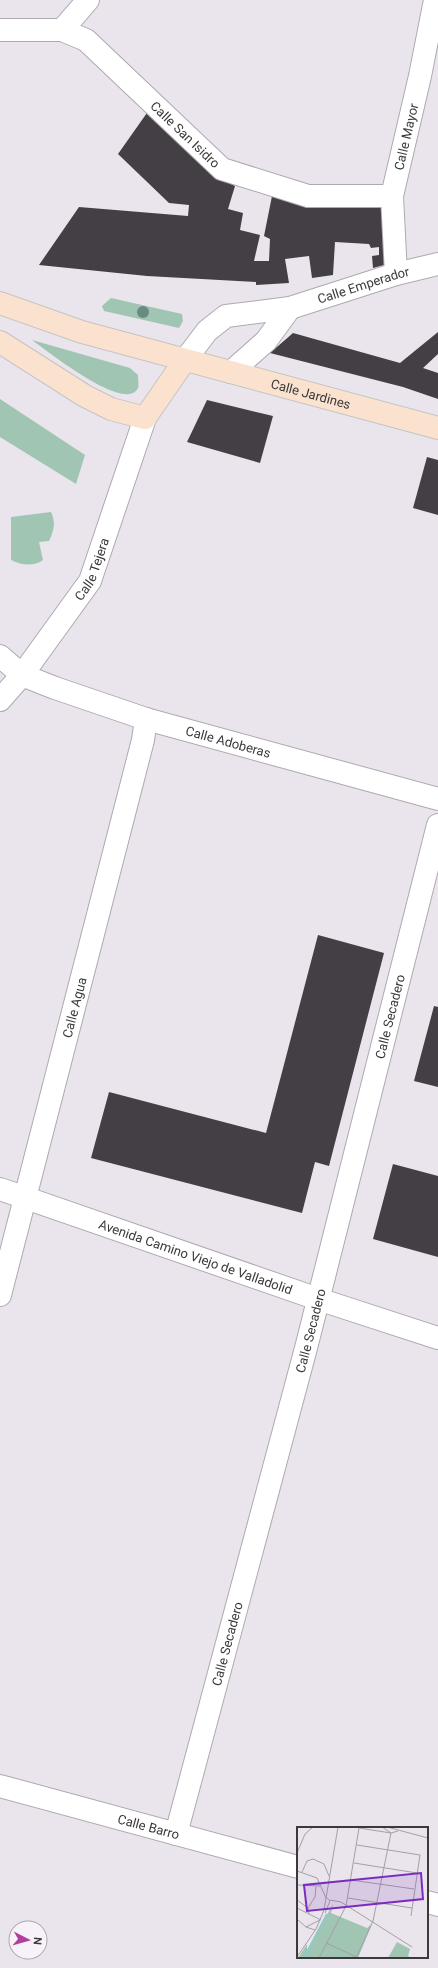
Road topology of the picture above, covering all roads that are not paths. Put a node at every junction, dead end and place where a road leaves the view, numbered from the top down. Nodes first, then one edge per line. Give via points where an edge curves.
1 (88, 0) edge
2 (435, 0) edge
3 (0, 30) edge
4 (62, 30) junction
5 (392, 196) junction
6 (438, 264) edge
7 (396, 274) junction
8 (0, 303) edge
9 (290, 308) junction
10 (0, 342) edge
11 (185, 360) junction
12 (231, 372) junction
13 (145, 418) junction
14 (438, 428) edge
15 (0, 656) edge
16 (22, 675) junction
17 (0, 700) edge
18 (146, 719) junction
19 (438, 799) edge
20 (438, 825) edge
21 (0, 1189) edge
22 (26, 1199) junction
23 (0, 1295) edge
24 (318, 1299) junction
25 (438, 1338) edge
26 (0, 1786) edge
27 (176, 1834) junction
28 (297, 1867) edge
29 (428, 1902) edge
30 (438, 1905) edge

1 - 4 street
2 - 5 street, Calle Mayor
3 - 4 street, Calle San Isidro
4 - 5 street, Calle San Isidro via 86,40 222,169 308,196
5 - 7 street, Calle Mayor
6 - 7 street, Calle Emperador
7 - 9 street, Calle Emperador
8 - 11 main road, Calle Jardines via 82,332
9 - 11 street, Calle Emperador via 226,316 207,331
9 - 12 street via 266,341
10 - 13 main road via 85,396 111,409
11 - 12 main road, Calle Jardines
11 - 13 main road
12 - 14 main road, Calle Jardines
13 - 16 street, Calle Tejera via 90,581
15 - 16 street, Calle Adoberas
16 - 17 street, Calle Tejera
16 - 18 street, Calle Adoberas
18 - 19 street, Calle Adoberas
18 - 22 street, Calle Agua via 143,740
20 - 24 street, Calle Secadero
21 - 22 street, Avenida Camino Viejo de Valladolid
22 - 23 street, Calle Agua
22 - 24 street, Avenida Camino Viejo de Valladolid
24 - 25 street, Avenida Camino Viejo de Valladolid
24 - 27 street, Calle Secadero
26 - 27 street, Calle Barro
27 - 28 street, Calle Barro
29 - 30 street

